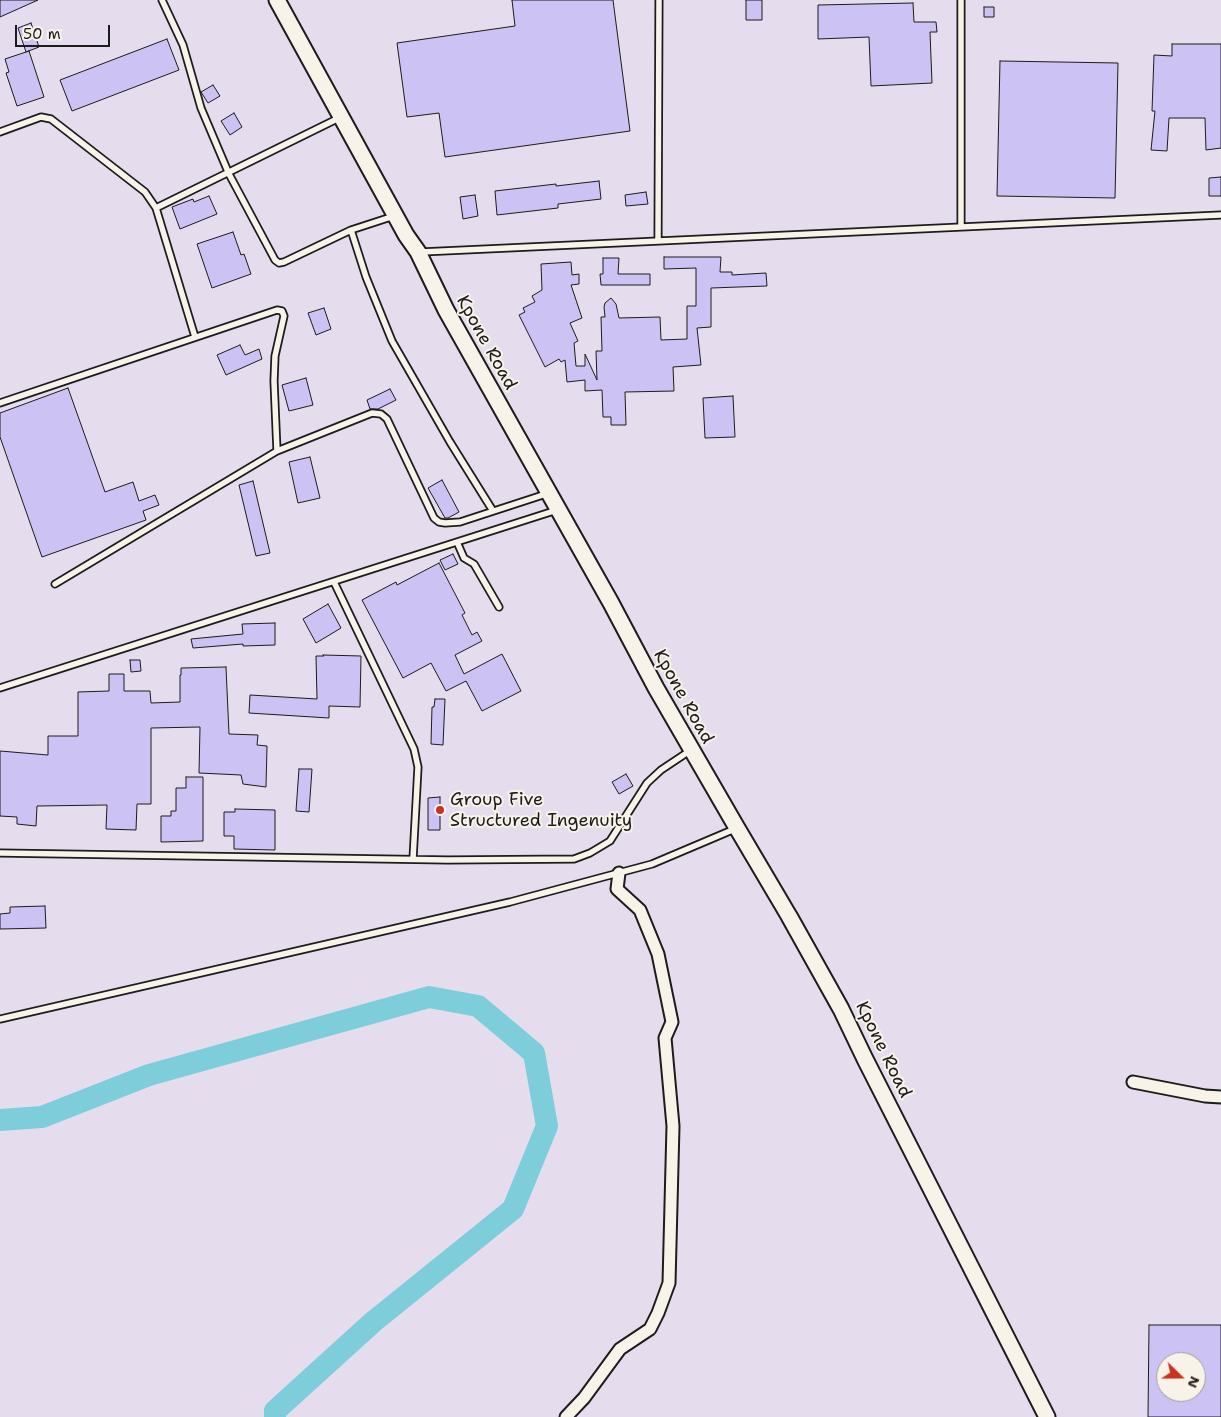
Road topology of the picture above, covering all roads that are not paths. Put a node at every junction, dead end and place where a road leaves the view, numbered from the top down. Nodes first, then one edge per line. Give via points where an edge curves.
1 (162, 0) edge
2 (277, 0) edge
3 (659, 0) edge
4 (961, 0) edge
5 (341, 118) junction
6 (0, 132) edge
7 (229, 174) junction
8 (156, 208) junction
9 (1221, 214) edge
10 (396, 215) junction
11 (961, 227) junction
12 (351, 230) junction
13 (658, 241) junction
14 (418, 252) junction
15 (195, 337) junction
16 (0, 403) edge
17 (277, 451) junction
18 (549, 493) junction
19 (559, 509) junction
20 (493, 511) junction
21 (457, 542) junction
22 (334, 582) junction
23 (55, 584) dead end
24 (499, 607) dead end
25 (0, 688) edge
26 (691, 750) junction
27 (737, 828) junction
28 (0, 853) edge
29 (413, 859) junction
30 (619, 872) junction
31 (0, 1020) edge
32 (1134, 1082) dead end
33 (1221, 1097) edge
34 (566, 1417) edge
35 (1048, 1417) edge

1 - 7 lane
2 - 5 main road, Kpone Road
3 - 13 lane
4 - 11 lane
5 - 7 lane
5 - 10 main road, Kpone Road
6 - 8 lane via 41,117 51,119 145,192
7 - 8 lane
7 - 12 lane via 277,262 284,262
8 - 15 lane
9 - 11 lane
10 - 12 lane
10 - 14 main road, Kpone Road
11 - 13 lane
12 - 20 lane via 392,341
13 - 14 lane
14 - 18 main road, Kpone Road via 446,310
15 - 16 lane
15 - 17 lane via 265,313 282,311 284,316 274,372
17 - 20 lane via 372,413 381,414 387,419 434,518 439,522 453,523
17 - 23 lane
18 - 19 main road, Kpone Road
18 - 20 lane
19 - 21 lane
19 - 26 main road, Kpone Road
21 - 22 lane
21 - 24 lane via 464,558 474,564
22 - 25 lane
22 - 29 lane via 414,749 418,767
26 - 27 main road, Kpone Road
26 - 29 lane via 647,783 610,841 590,853 574,858
27 - 30 lane via 652,864
27 - 35 main road, Kpone Road via 842,1009
28 - 29 lane
30 - 31 lane via 510,902
30 - 34 street via 617,890 640,910 658,954 672,1022 665,1038 673,1126 669,1283 650,1329 620,1349
32 - 33 street

